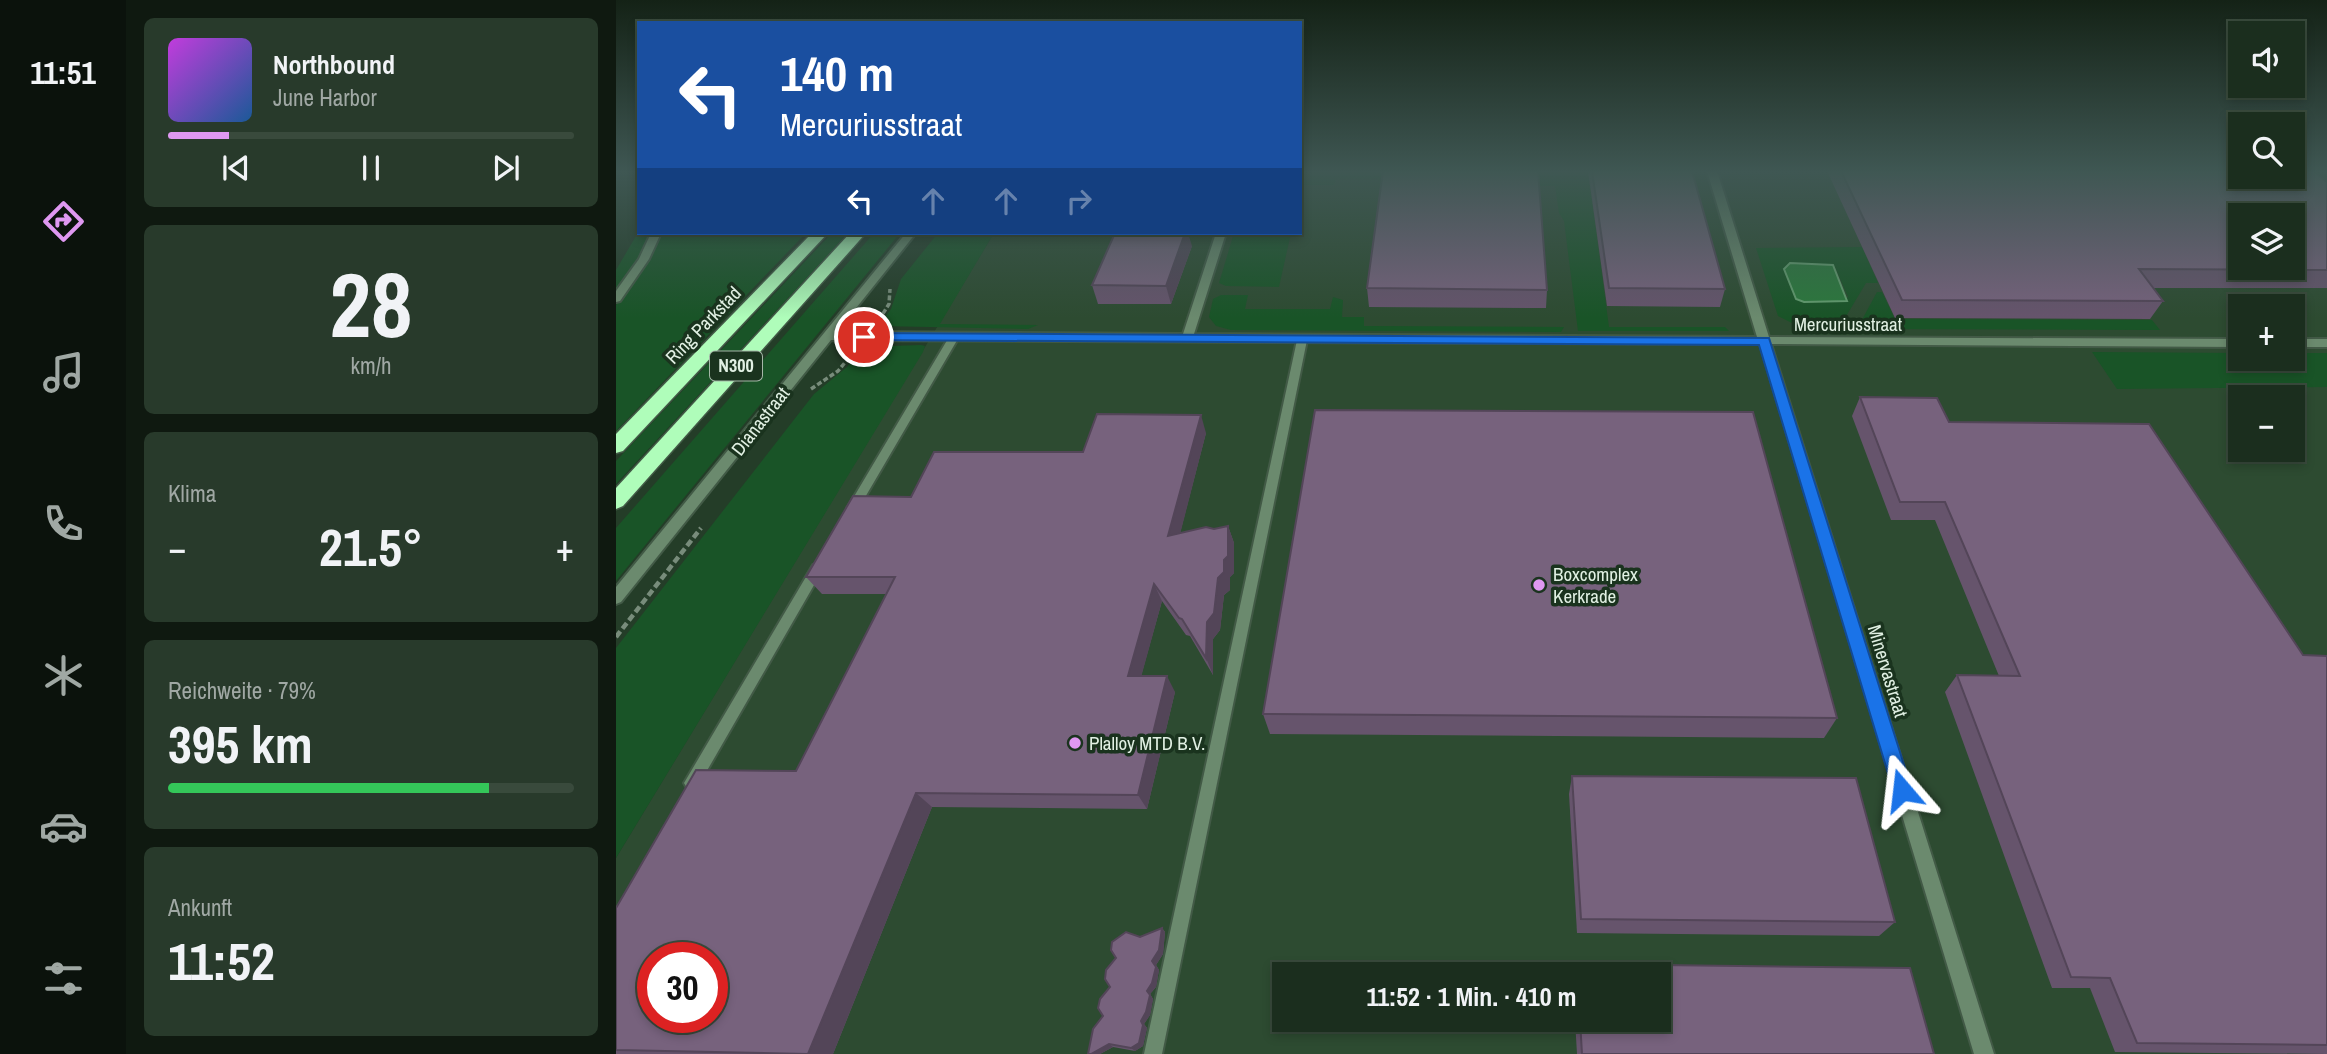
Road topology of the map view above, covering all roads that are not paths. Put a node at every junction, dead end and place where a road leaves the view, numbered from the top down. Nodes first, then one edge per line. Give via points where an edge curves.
1 (1727, 220) edge
2 (655, 235) edge
3 (818, 235) edge
4 (856, 235) edge
5 (909, 235) edge
6 (1220, 235) edge
7 (616, 299) edge
8 (826, 336) junction
9 (954, 337) junction
10 (1187, 339) junction
11 (1302, 340) junction
12 (1764, 341) junction
13 (2228, 342) edge
14 (2305, 343) edge
15 (2327, 343) edge
16 (616, 446) edge
17 (616, 501) edge
18 (847, 519) edge
19 (826, 555) edge
20 (616, 598) edge
21 (686, 794) edge
22 (1153, 1054) edge
23 (1984, 1054) edge

1 - 12 street, Minervastraat
2 - 7 street
3 - 16 highway, Ring Parkstad / N300
4 - 17 highway, N300
5 - 8 street, Dianastraat
6 - 10 street
8 - 9 street, Mercuriusstraat
8 - 20 street, Dianastraat
9 - 10 street, Mercuriusstraat
9 - 18 lane
10 - 11 street, Mercuriusstraat
11 - 12 street, Mercuriusstraat
11 - 22 lane
12 - 13 street, Mercuriusstraat
12 - 23 street, Minervastraat
14 - 15 street
19 - 21 lane

